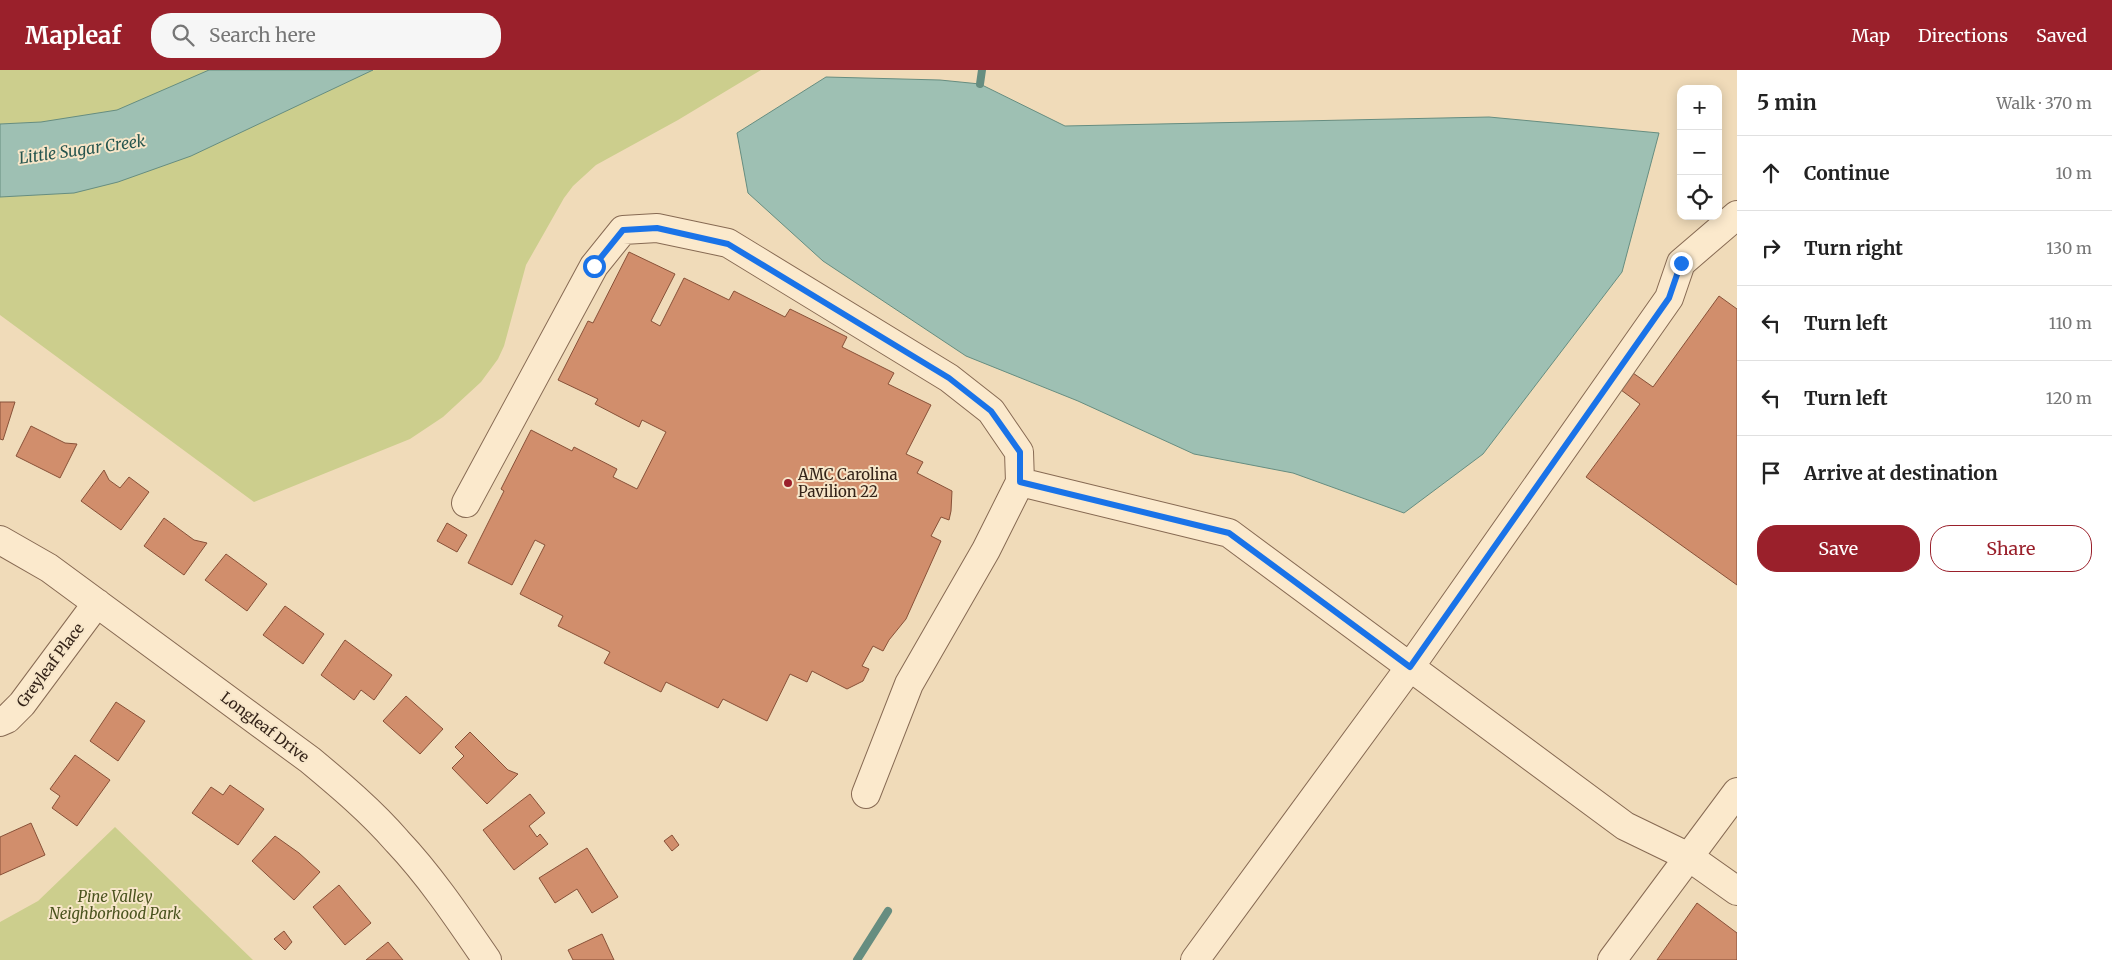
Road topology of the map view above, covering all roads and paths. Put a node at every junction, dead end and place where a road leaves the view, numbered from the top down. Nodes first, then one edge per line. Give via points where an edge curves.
1 (1737, 215) edge
2 (1020, 482) junction
3 (466, 503) dead end
4 (0, 540) edge
5 (97, 603) junction
6 (1410, 667) junction
7 (0, 722) edge
8 (1737, 792) edge
9 (866, 794) dead end
10 (1689, 857) junction
11 (1737, 891) edge
12 (487, 960) edge
13 (1195, 960) edge
14 (1612, 960) edge

1 - 6 street via 1681,263 1669,298
2 - 3 street via 1020,452 991,411 949,378 728,244 657,228 623,230 594,266
2 - 6 street via 1229,533
2 - 9 street via 990,543 909,684
4 - 5 street, Longleaf Drive via 49,568
5 - 7 street, Greyleaf Place via 22,704
5 - 12 street, Longleaf Drive via 340,785 397,840 448,902
6 - 10 street via 1625,826
6 - 13 street
8 - 10 street
10 - 11 street
10 - 14 street

